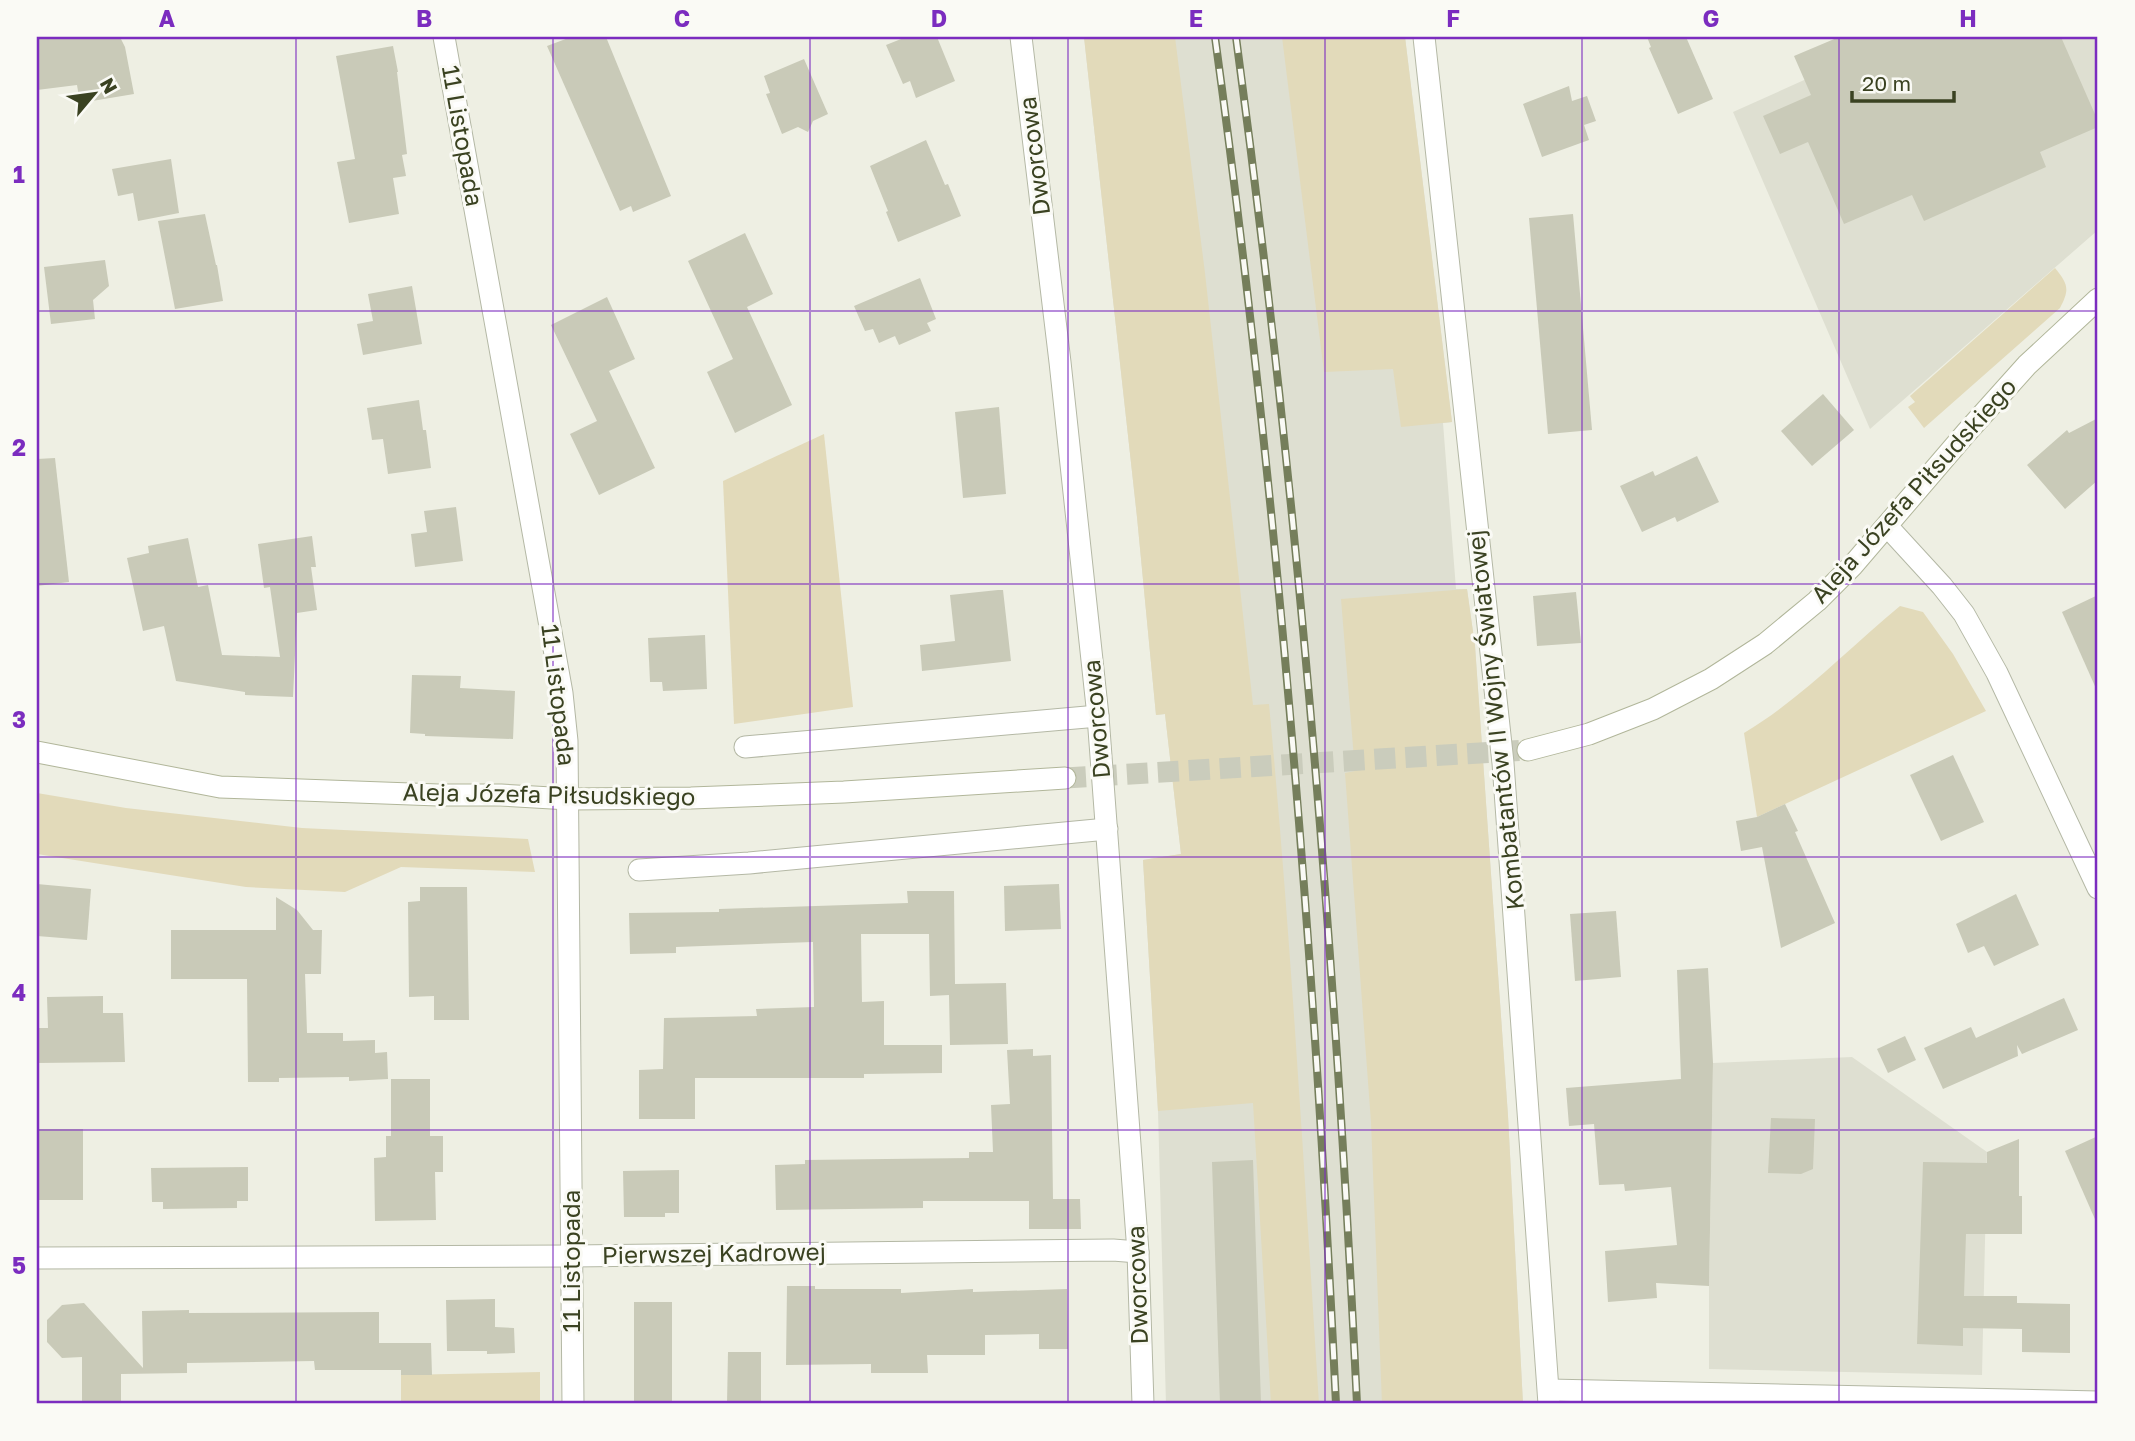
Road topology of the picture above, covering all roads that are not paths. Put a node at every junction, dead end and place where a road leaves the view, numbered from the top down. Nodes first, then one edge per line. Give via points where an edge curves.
1 (444, 37) edge
2 (1021, 37) edge
3 (1424, 37) edge
4 (2098, 299) edge
5 (1887, 526) junction
6 (1098, 716) junction
7 (745, 747) dead end
8 (1528, 750) tunnel mouth
9 (37, 752) edge
10 (1065, 778) tunnel mouth
11 (569, 799) junction
12 (1107, 829) junction
13 (639, 870) dead end
14 (2098, 888) edge
15 (1138, 1252) junction
16 (572, 1256) junction
17 (37, 1258) edge
18 (1549, 1397) edge
19 (2015, 1402) edge
20 (2098, 1402) edge
21 (573, 1404) edge
22 (1143, 1404) edge

1 - 11 street, 11 Listopada via 562,693
2 - 6 street, Dworcowa
3 - 18 street, Kombatantów II Wojny Światowej via 1503,763
4 - 5 street, Aleja Józefa Piłsudskiego via 2027,365
5 - 8 street, Aleja Józefa Piłsudskiego via 1817,601 1765,644 1711,679 1653,709 1589,734
5 - 14 street via 1964,614 1997,673
6 - 7 street
6 - 12 street, Dworcowa
9 - 11 street, Aleja Józefa Piłsudskiego via 220,787
10 - 11 street, Aleja Józefa Piłsudskiego via 844,792
11 - 16 street, 11 Listopada
12 - 13 street
12 - 15 street, Dworcowa
15 - 16 street, Pierwszej Kadrowej
15 - 22 street, Dworcowa
16 - 17 street, Pierwszej Kadrowej
16 - 21 street, 11 Listopada
18 - 19 street
19 - 20 street

